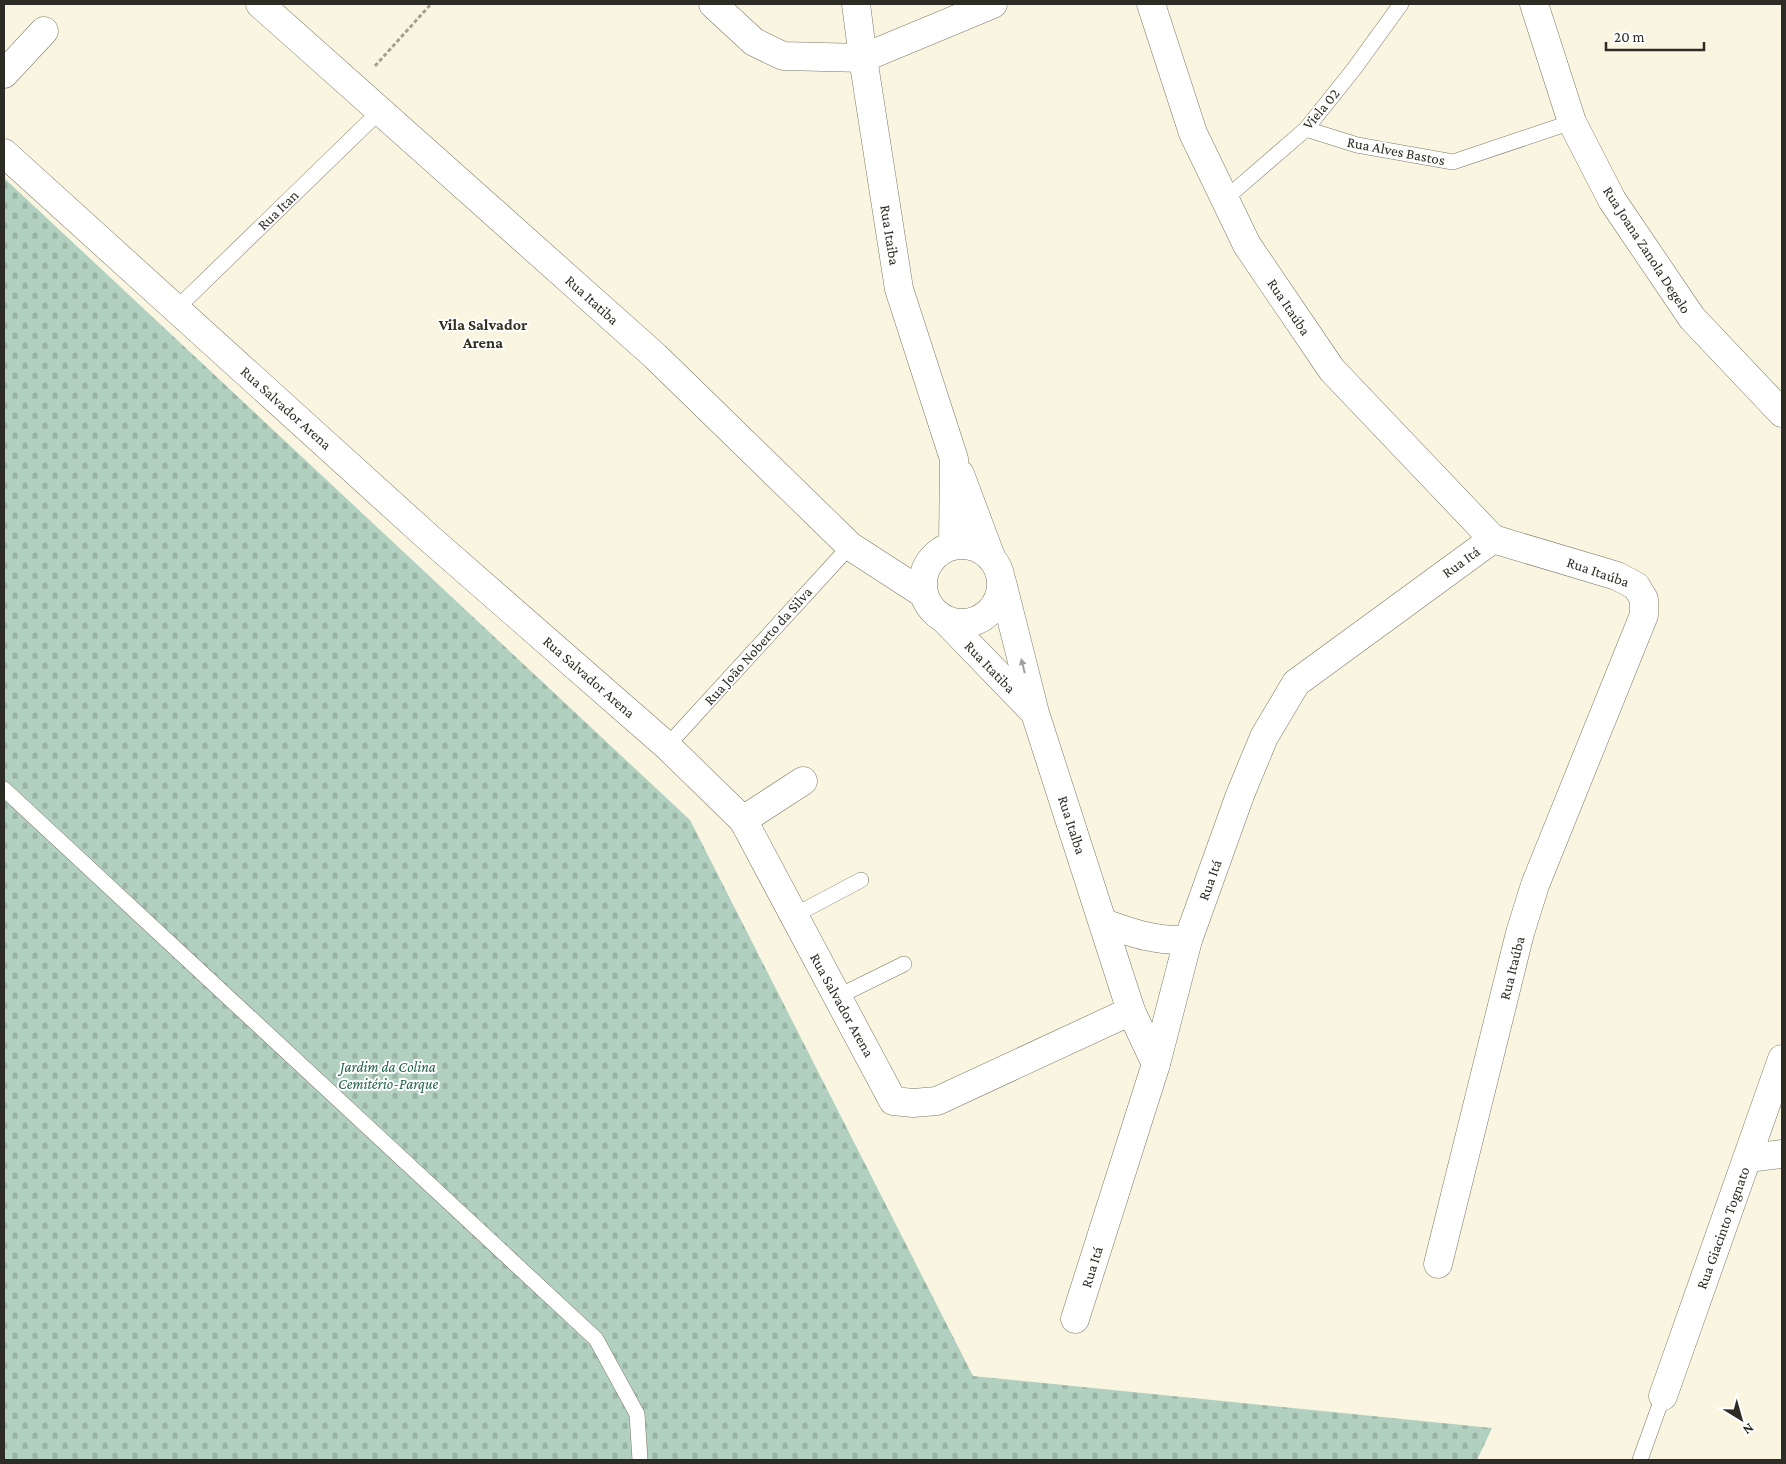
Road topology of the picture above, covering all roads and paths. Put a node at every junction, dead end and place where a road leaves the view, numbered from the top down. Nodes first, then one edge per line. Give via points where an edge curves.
1 (260, 4) edge
2 (431, 4) edge
3 (713, 4) edge
4 (856, 4) edge
5 (993, 4) edge
6 (1151, 4) edge
7 (1401, 4) edge
8 (1534, 4) edge
9 (44, 31) dead end
10 (863, 58) junction
11 (4, 74) edge
12 (355, 88) junction
13 (380, 111) junction
14 (1572, 122) junction
15 (1306, 129) junction
16 (4, 152) edge
17 (1225, 199) junction
18 (176, 309) junction
19 (1782, 412) edge
20 (954, 459) junction
21 (1493, 539) junction
22 (953, 545) junction
23 (850, 546) junction
24 (992, 557) junction
25 (1002, 582) junction
26 (924, 594) junction
27 (945, 620) junction
28 (1035, 713) junction
29 (667, 746) junction
30 (803, 781) dead end
31 (4, 788) edge
32 (742, 820) junction
33 (861, 880) dead end
34 (793, 916) junction
35 (1104, 923) junction
36 (1188, 940) junction
37 (904, 964) dead end
38 (837, 997) junction
39 (1131, 1011) junction
40 (1782, 1058) edge
41 (1156, 1064) junction
42 (1782, 1154) edge
43 (1748, 1158) junction
44 (1438, 1264) dead end
45 (1075, 1319) dead end
46 (1663, 1396) joint
47 (640, 1460) edge
48 (1640, 1460) edge

1 - 12 street, Rua Itatiba
2 - 12 path
3 - 10 street via 754,42 783,56
4 - 10 street, Rua Itaiba
5 - 10 street
6 - 17 street, Rua Itaúba via 1193,133
7 - 15 lane, Viela 02
8 - 14 street, Rua Joana Zanola Degelo
9 - 11 street
10 - 20 street, Rua Itaiba via 898,289
12 - 13 street, Rua Itatiba
13 - 18 lane, Rua Itan
13 - 23 street, Rua Itatiba via 655,356
14 - 15 lane, Rua Alves Bastos via 1453,162 1357,145
14 - 19 street, Rua Joana Zanola Degelo via 1612,200 1692,318
15 - 17 lane, Viela 02
16 - 18 street, Rua Salvador Arena
17 - 21 street, Rua Itaúba via 1247,245 1332,370
18 - 29 street, Rua Salvador Arena via 429,538
20 - 22 street, Rua Itaiba
20 - 24 street
21 - 36 street, Rua Itá via 1296,683 1264,737
21 - 44 street, Rua Itaúba via 1617,576 1636,586 1644,599 1644,615 1535,885 1520,933
22 - 24 street via 967,544
22 - 26 street via 935,555 927,565 922,577
23 - 26 street, Rua Itatiba
23 - 29 lane, Rua João Noberto da Silva
24 - 25 street
25 - 27 street via 1000,596 983,617 971,622
28 -> 25 street, Rua Italba
26 - 27 street via 934,612
27 - 28 street, Rua Itatiba
28 - 35 street, Rua Italba
29 - 32 street, Rua Salvador Arena
30 - 32 street
31 - 47 lane via 596,1339 637,1414
32 - 34 street, Rua Salvador Arena
33 - 34 lane
34 - 38 street, Rua Salvador Arena
35 - 36 street via 1147,938
35 - 39 street, Rua Italba
36 - 41 street, Rua Itá
37 - 38 lane
38 - 39 street, Rua Salvador Arena via 893,1101 913,1103 937,1101
39 - 41 street, Rua Italba
40 - 43 street, Rua Giacinto Tognato
41 - 45 street, Rua Itá
42 - 43 street
43 - 46 street, Rua Giacinto Tognato
46 - 48 lane

